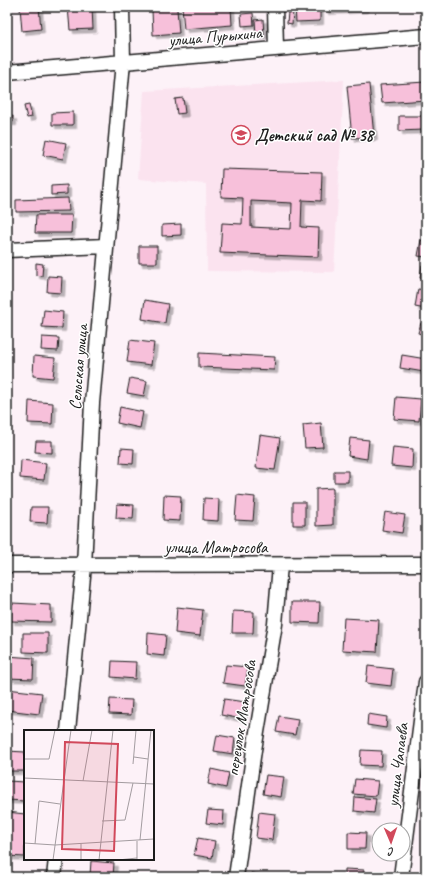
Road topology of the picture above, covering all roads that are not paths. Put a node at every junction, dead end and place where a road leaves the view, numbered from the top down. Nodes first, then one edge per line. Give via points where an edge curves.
1 (122, 7) edge
2 (275, 7) edge
3 (426, 36) edge
4 (276, 49) junction
5 (123, 62) junction
6 (7, 72) edge
7 (106, 246) junction
8 (7, 250) edge
9 (426, 564) edge
10 (7, 565) edge
11 (280, 565) junction
12 (84, 566) junction
13 (426, 682) edge
14 (68, 730) edge
15 (56, 860) edge
16 (54, 877) edge
17 (236, 877) edge
18 (401, 877) edge

1 - 5 street, Сельская улица
2 - 4 street
3 - 4 street, улица Пурыхина
4 - 5 street, улица Пурыхина
5 - 6 street, улица Пурыхина
5 - 7 street, Сельская улица
7 - 8 street
7 - 12 street, Сельская улица via 92,403
9 - 11 street, улица Матросова
10 - 12 street, улица Матросова
11 - 12 street, улица Матросова
11 - 17 street, переулок Матросова via 275,624
12 - 14 street, Сельская улица
13 - 18 street, улица Чапаева
15 - 16 street

